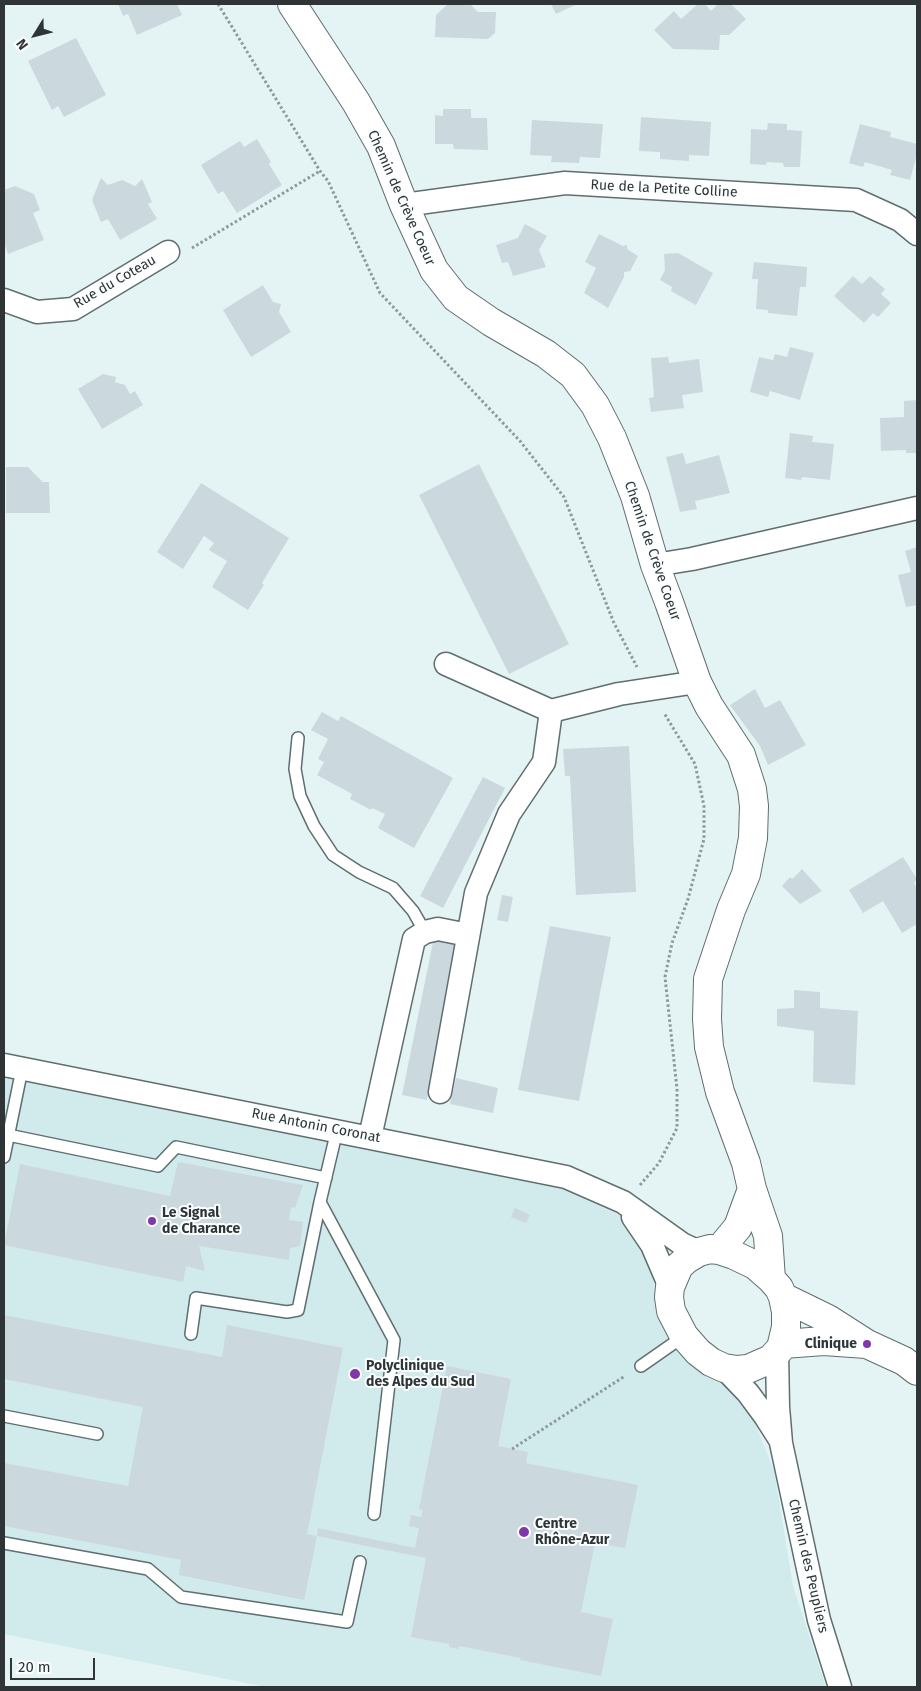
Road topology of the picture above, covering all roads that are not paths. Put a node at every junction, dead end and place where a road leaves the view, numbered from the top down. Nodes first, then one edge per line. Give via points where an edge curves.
1 (292, 4) edge
2 (404, 205) junction
3 (917, 234) edge
4 (168, 252) road end
5 (4, 300) edge
6 (917, 508) edge
7 (655, 565) junction
8 (446, 664) dead end
9 (697, 682) junction
10 (551, 711) junction
11 (298, 738) dead end
12 (425, 932) junction
13 (468, 935) junction
14 (13, 1067) edge
15 (440, 1092) dead end
16 (337, 1130) junction
17 (8, 1135) junction
18 (370, 1137) junction
19 (4, 1157) edge
20 (326, 1178) junction
21 (752, 1189) junction
22 (320, 1202) junction
23 (623, 1202) junction
24 (709, 1251) junction
25 (670, 1287) junction
26 (777, 1288) junction
27 (191, 1334) dead end
28 (684, 1336) junction
29 (867, 1344) junction
30 (780, 1348) junction
31 (641, 1366) road end
32 (724, 1368) junction
33 (917, 1371) edge
34 (4, 1416) edge
35 (97, 1434) dead end
36 (781, 1443) junction
37 (374, 1514) dead end
38 (4, 1543) edge
39 (360, 1562) dead end
40 (840, 1687) edge

1 - 2 street, Chemin de Crève Coeur via 356,102
2 - 3 street, Rue de la Petite Colline via 564,183 856,200 900,220
2 - 7 street, Chemin de Crève Coeur via 434,270 456,298 546,354 573,375 595,405 635,496
4 - 5 street, Rue du Coteau via 72,309 37,312
6 - 7 street
7 - 9 street, Chemin de Crève Coeur
8 - 10 street
9 - 10 street via 619,694
9 - 21 street, Chemin de Crève Coeur via 741,755 754,806 753,838 746,874 708,979 707,1019 709,1047 720,1092
10 - 13 street via 544,762 509,814 476,893
11 - 12 lane via 295,769 300,796 328,848 358,872 393,888 413,911
12 - 13 street via 438,929
12 - 18 street via 414,939
13 - 15 street
14 - 16 street, Rue Antonin Coronat
14 - 17 lane
16 - 18 street, Rue Antonin Coronat
16 - 20 lane
17 - 19 lane
17 - 20 lane via 158,1166 176,1147
18 - 23 street, Rue Antonin Coronat via 566,1177
20 - 22 lane
21 - 24 street via 738,1227
21 - 26 street, Chemin de Crève Coeur via 768,1236
22 - 27 lane via 298,1310 287,1312 196,1298
22 - 37 lane via 394,1340
23 - 24 street, Rue Antonin Coronat via 682,1244
23 - 25 street via 652,1245
24 - 25 street via 687,1259 679,1266
24 - 26 street via 734,1255 755,1265
25 - 28 street via 672,1311
26 - 29 street
26 - 30 street via 786,1312 786,1328
28 - 31 lane
28 - 32 street via 698,1352
29 - 30 street via 824,1342
29 - 33 street via 904,1361
30 - 32 street via 771,1359 748,1369
30 - 36 street, Chemin des Peupliers via 778,1407
32 - 36 street, Chemin des Peupliers via 748,1393
34 - 35 lane
36 - 40 street, Chemin des Peupliers via 819,1620
38 - 39 lane via 148,1569 181,1597 347,1622

